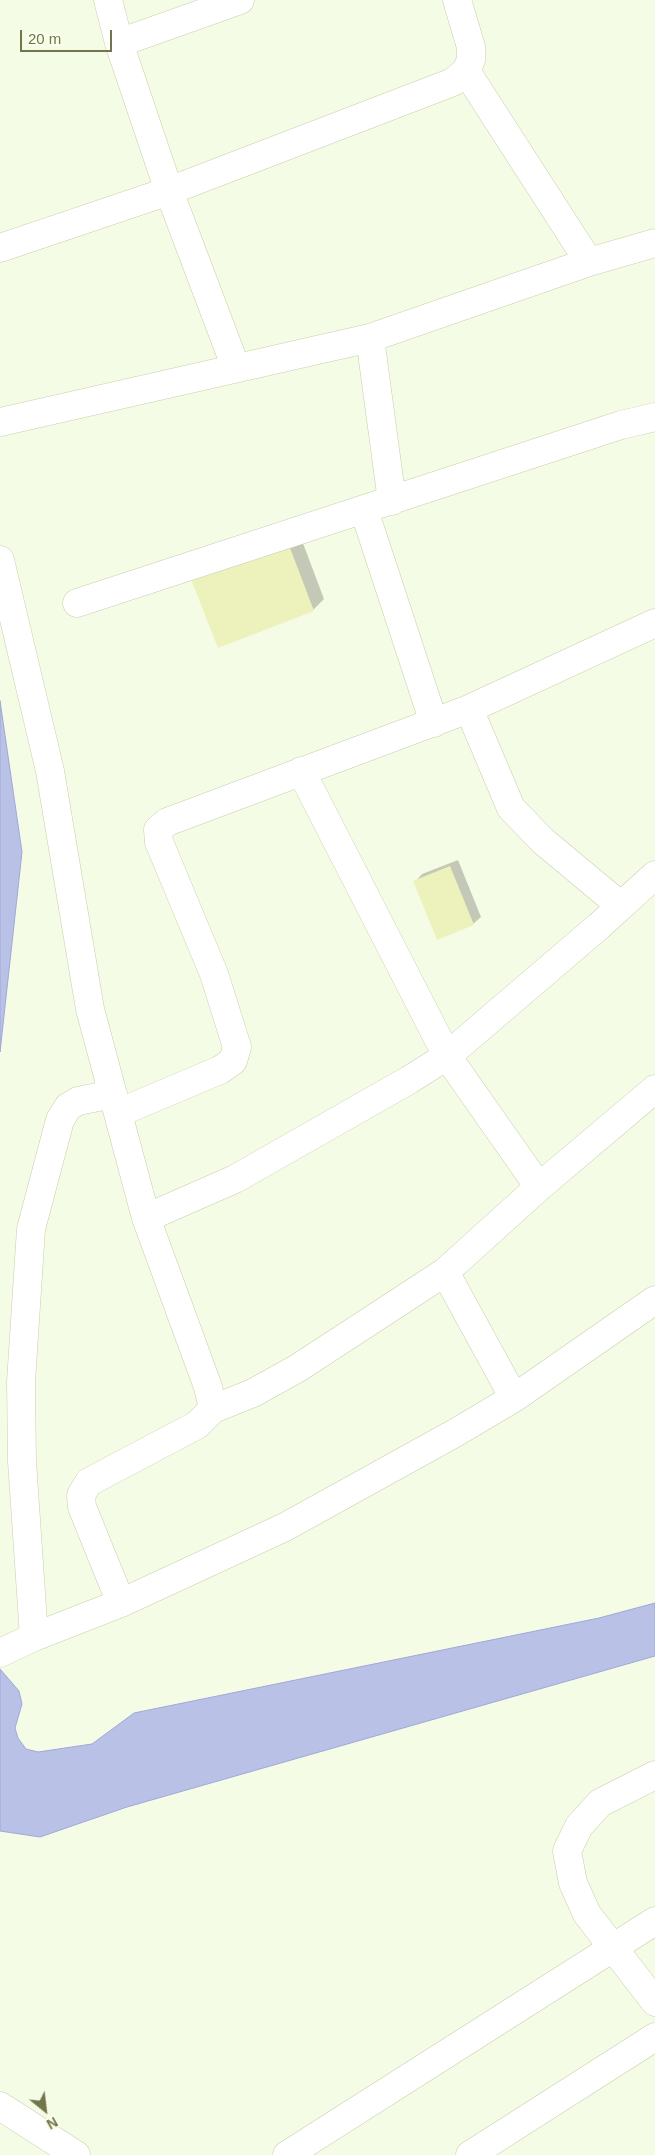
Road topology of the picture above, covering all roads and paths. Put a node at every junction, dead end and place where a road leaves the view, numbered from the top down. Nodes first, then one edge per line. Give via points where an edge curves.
1 (108, 0) edge
2 (240, 0) edge
3 (457, 0) edge
4 (120, 43) junction
5 (466, 71) junction
6 (169, 190) junction
7 (655, 243) edge
8 (0, 248) edge
9 (589, 262) junction
10 (370, 338) junction
11 (236, 368) junction
12 (655, 417) edge
13 (0, 422) edge
14 (392, 501) junction
15 (364, 510) junction
16 (0, 560) edge
17 (77, 603) dead end
18 (655, 623) edge
19 (469, 709) junction
20 (434, 722) junction
21 (301, 771) junction
22 (655, 875) edge
23 (621, 906) junction
24 (447, 1056) junction
25 (655, 1089) edge
26 (115, 1104) junction
27 (539, 1187) junction
28 (146, 1218) junction
29 (445, 1272) junction
30 (655, 1300) edge
31 (514, 1398) junction
32 (213, 1409) junction
33 (120, 1603) junction
34 (19, 1644) edge
35 (655, 1775) edge
36 (655, 1921) edge
37 (613, 1949) junction
38 (655, 2002) edge
39 (655, 2037) edge
40 (0, 2106) edge
41 (76, 2155) edge
42 (287, 2155) edge
43 (470, 2155) edge

1 - 4 street
2 - 4 street
3 - 5 street via 472,47
4 - 6 street
5 - 6 street via 453,82
5 - 9 street
6 - 8 street
6 - 11 street
7 - 9 street
9 - 10 street
10 - 11 street
10 - 14 street
11 - 13 street
12 - 14 street via 621,425
14 - 15 street
15 - 17 street
15 - 20 street
16 - 26 street via 50,771 90,1009
18 - 19 street
19 - 20 street
19 - 23 street via 511,808 544,841
20 - 21 street
21 - 24 street
21 - 26 street via 167,822 158,830 159,842 214,974 237,1047 233,1061 220,1070
22 - 23 street
23 - 24 street
24 - 27 street
24 - 28 street via 235,1179
25 - 27 street
26 - 28 street
26 - 34 street via 78,1101 68,1107 60,1120 31,1229 21,1382
27 - 29 street
28 - 32 street via 208,1386
29 - 31 street
29 - 32 street via 298,1368 253,1393
30 - 31 street
31 - 33 street via 285,1527
32 - 33 street via 197,1425 90,1482 81,1495 82,1507
33 - 34 street
35 - 37 street via 600,1803 579,1826 567,1851 573,1883 587,1914
36 - 37 street
37 - 38 street
37 - 42 street
39 - 43 street
40 - 41 street

